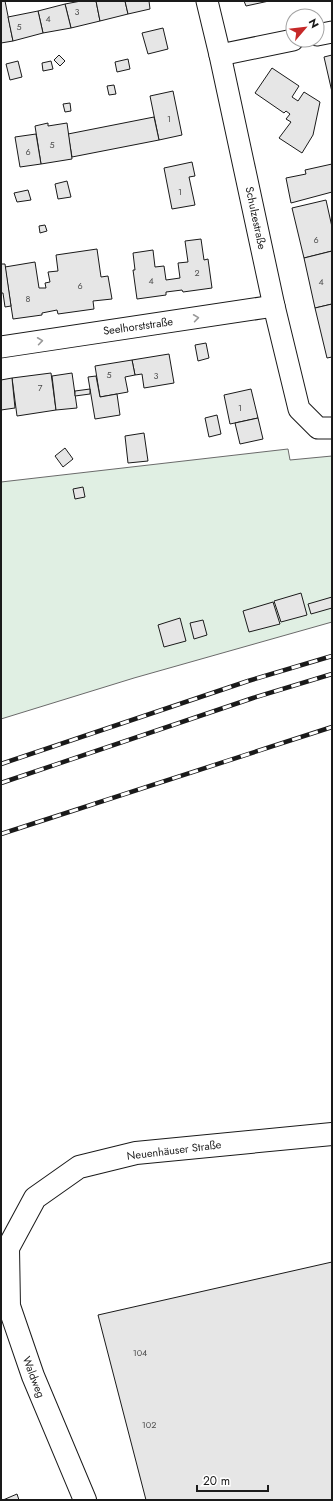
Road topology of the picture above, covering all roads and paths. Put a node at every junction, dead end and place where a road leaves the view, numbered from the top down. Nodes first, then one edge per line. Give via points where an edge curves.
1 (207, 1) edge
2 (285, 42) edge
3 (220, 55) junction
4 (274, 306) junction
5 (1, 347) edge
6 (325, 428) edge
7 (332, 1134) edge
8 (4, 1248) edge
9 (85, 1500) edge

1 - 3 street, Schulzestraße
2 - 3 street
3 - 4 street, Schulzestraße
5 -> 4 street, Seelhorststraße
4 - 6 street, Schulzestraße via 299,409
7 - 8 street, Neuenhäuser Straße via 136,1153 79,1166 35,1198
8 - 9 street, Waldweg via 9,1306 33,1376

